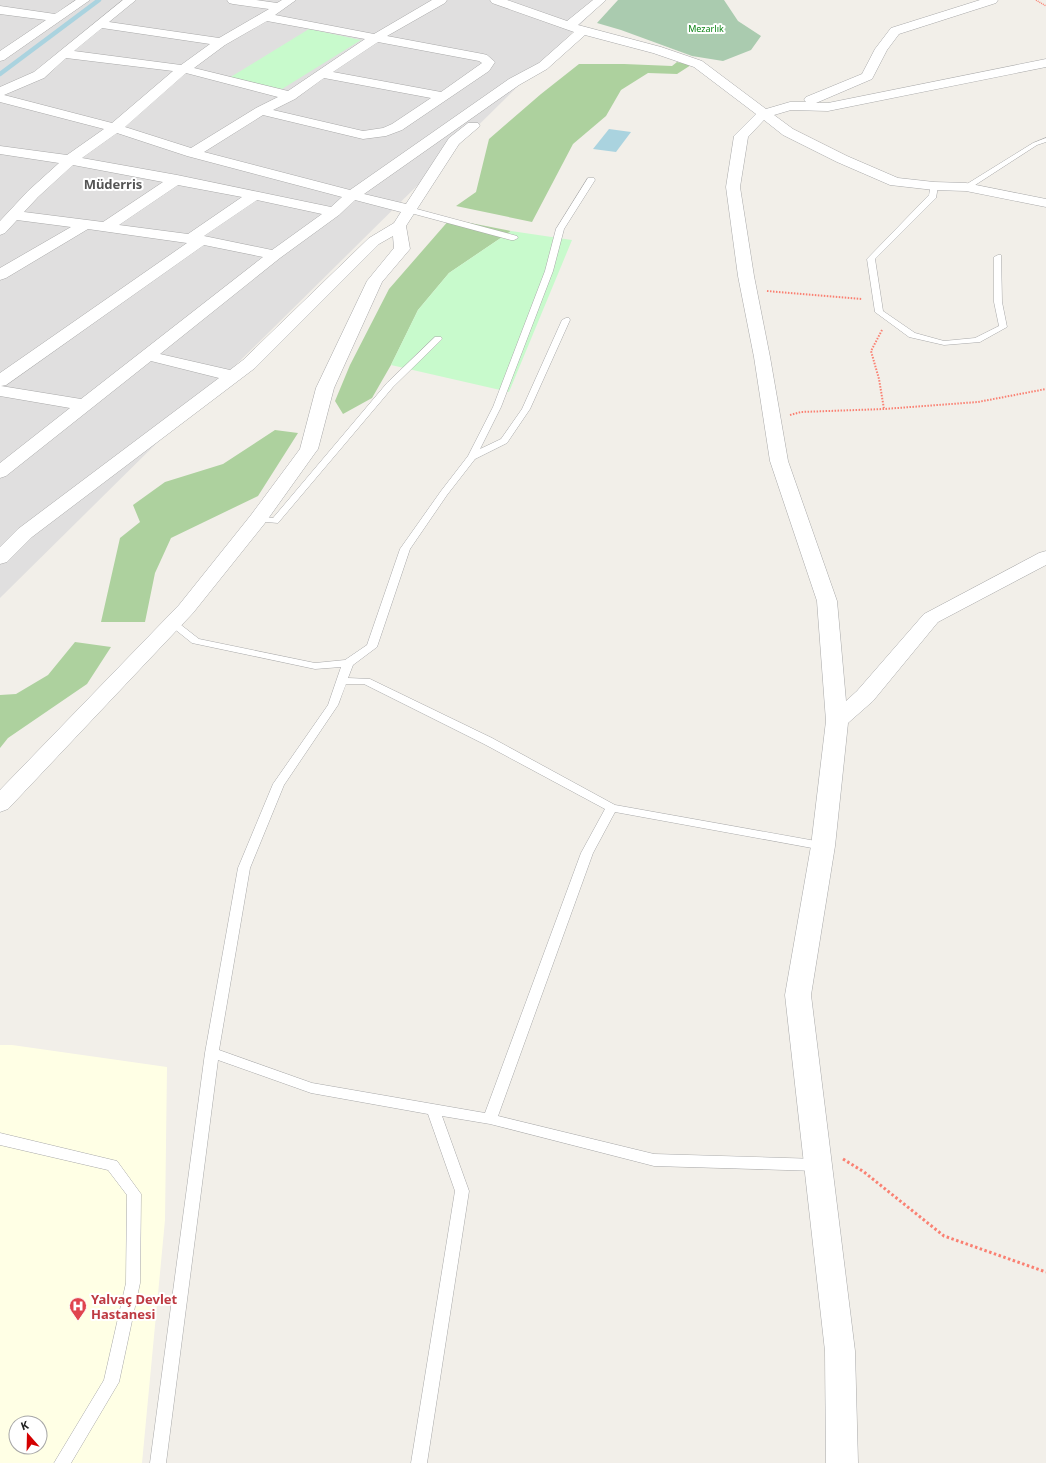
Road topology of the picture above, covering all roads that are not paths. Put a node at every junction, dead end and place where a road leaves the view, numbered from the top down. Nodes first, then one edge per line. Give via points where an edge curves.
1 (84, 0) edge
2 (130, 0) edge
3 (233, 0) edge
4 (290, 0) edge
5 (441, 0) edge
6 (496, 0) edge
7 (600, 0) edge
8 (992, 0) edge
9 (278, 7) junction
10 (2, 11) edge
11 (266, 17) junction
12 (55, 18) junction
13 (98, 24) junction
14 (569, 26) junction
15 (583, 31) junction
16 (375, 38) junction
17 (222, 42) junction
18 (64, 54) junction
19 (0, 57) edge
20 (1046, 63) edge
21 (184, 69) junction
22 (322, 74) junction
23 (514, 82) junction
24 (0, 92) edge
25 (290, 96) junction
26 (443, 96) junction
27 (0, 98) edge
28 (790, 106) junction
29 (261, 111) junction
30 (764, 114) junction
31 (115, 128) junction
32 (1046, 140) edge
33 (0, 150) edge
34 (192, 153) junction
35 (70, 160) junction
36 (177, 179) junction
37 (591, 180) dead end
38 (934, 186) junction
39 (966, 186) junction
40 (255, 195) junction
41 (351, 196) junction
42 (1046, 202) edge
43 (410, 210) junction
44 (334, 212) junction
45 (13, 215) junction
46 (85, 225) junction
47 (399, 226) junction
48 (106, 227) junction
49 (0, 230) edge
50 (514, 238) dead end
51 (195, 240) junction
52 (275, 255) junction
53 (998, 257) dead end
54 (0, 275) edge
55 (566, 320) dead end
56 (438, 339) dead end
57 (149, 356) junction
58 (0, 362) edge
59 (18, 368) junction
60 (233, 376) junction
61 (0, 380) edge
62 (0, 391) edge
63 (85, 405) junction
64 (472, 457) junction
65 (0, 472) edge
66 (258, 519) junction
67 (1046, 557) edge
68 (0, 558) edge
69 (172, 623) junction
70 (348, 663) junction
71 (341, 681) junction
72 (837, 721) junction
73 (0, 804) edge
74 (612, 808) junction
75 (823, 846) junction
76 (212, 1053) junction
77 (433, 1109) junction
78 (490, 1119) junction
79 (0, 1139) edge
80 (819, 1165) junction
81 (63, 1463) edge
82 (158, 1463) edge
83 (419, 1463) edge
84 (842, 1463) edge

1 - 12 street
2 - 13 street
3 - 9 street
4 - 9 street
5 - 16 street
6 - 14 street
7 - 14 street
8 - 28 street via 894,31 868,76 823,96
9 - 11 street
10 - 12 street
11 - 16 street
11 - 17 street
12 - 19 street
13 - 17 street
13 - 18 street
14 - 15 street
15 - 23 street via 543,66
15 - 30 street via 657,50 698,64
16 - 22 street
16 - 26 street via 483,58 488,62 484,68
17 - 21 street
18 - 21 street
18 - 24 street via 39,75
20 - 28 street via 828,107
21 - 25 street
21 - 31 street
22 - 25 street
22 - 26 street
23 - 41 street
23 - 43 street via 520,92 454,141
25 - 29 street
26 - 29 street via 397,127 386,132 363,135
27 - 31 street
28 - 30 street
29 - 34 street
30 - 38 street via 788,132 895,182
30 - 72 street via 741,136 733,187 779,461 827,601
31 - 34 street
31 - 35 street
32 - 39 lane via 1035,144
33 - 35 street
34 - 41 street
35 - 36 street
35 - 45 street
36 - 40 street
36 - 48 street
37 - 64 lane via 560,229 550,270 497,407
38 - 39 street
38 - 53 lane via 933,196 871,260 879,312 912,335 944,343 977,340 1003,327 998,302
39 - 42 street
40 - 44 street
40 - 51 street
41 - 43 street
41 - 44 street
43 - 47 street
43 - 50 lane
44 - 52 street
45 - 46 street
45 - 49 street
46 - 48 street
46 - 54 street
47 - 60 street via 374,241 249,364
47 - 66 street via 402,249 375,281 325,388 308,448
48 - 51 street
51 - 52 street
51 - 59 street
52 - 57 street
55 - 64 lane via 526,409 504,441
56 - 66 lane via 390,385 275,521
57 - 60 street
57 - 63 street
58 - 59 street
59 - 61 street
60 - 68 street via 25,533
62 - 63 street
63 - 65 street
64 - 70 lane via 405,548 372,647
66 - 69 street
67 - 72 street via 931,618 865,696
69 - 70 lane via 196,641 315,666
69 - 73 street
70 - 71 lane
71 - 74 lane via 366,681 488,741
71 - 76 lane via 333,705 279,784 244,868
72 - 75 street
74 - 75 lane
74 - 78 lane via 587,853
75 - 80 street via 798,995
76 - 77 lane via 311,1088
76 - 82 lane
77 - 78 lane
77 - 83 lane via 462,1191
78 - 80 lane via 654,1160
79 - 81 lane via 112,1165 134,1194 133,1282 111,1382
80 - 84 street via 840,1351

